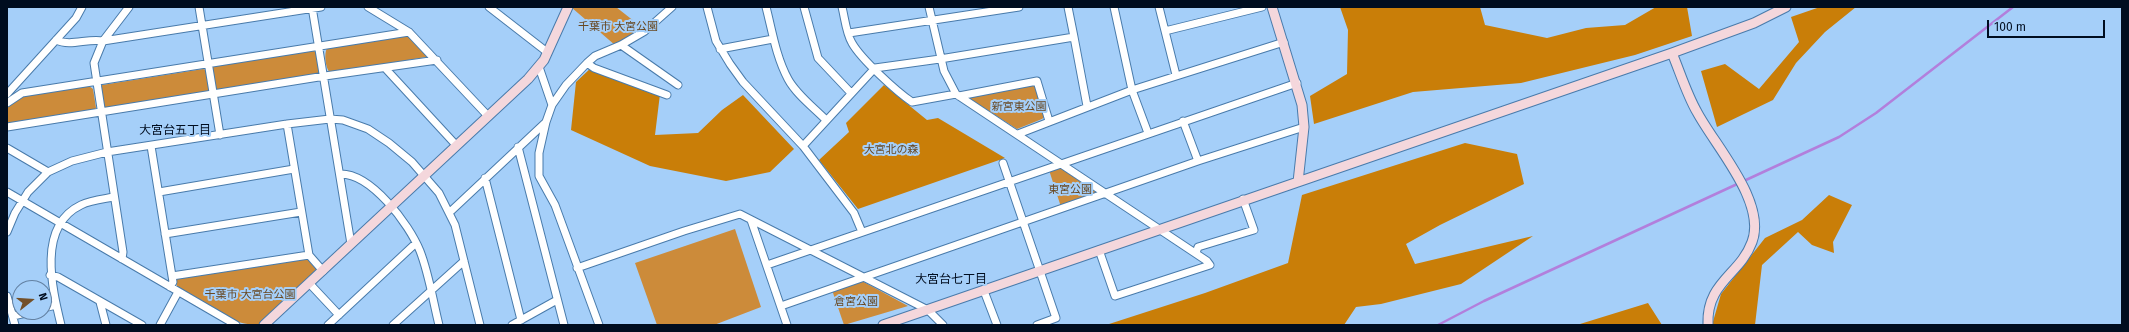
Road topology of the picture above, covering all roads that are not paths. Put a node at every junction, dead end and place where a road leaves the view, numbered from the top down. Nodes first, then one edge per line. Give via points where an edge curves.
1 (82, 7) edge
2 (129, 7) edge
3 (199, 7) edge
4 (322, 7) edge
5 (368, 7) edge
6 (489, 7) edge
7 (568, 7) edge
8 (672, 7) edge
9 (707, 7) edge
10 (766, 7) edge
11 (804, 7) edge
12 (842, 7) edge
13 (929, 7) edge
14 (1019, 7) edge
15 (1068, 7) edge
16 (1114, 7) edge
17 (1159, 7) edge
18 (1262, 7) edge
19 (1272, 7) edge
20 (1786, 7) edge
21 (313, 8) edge
22 (933, 21) junction
23 (202, 26) junction
24 (1165, 31) junction
25 (409, 32) junction
26 (849, 33) junction
27 (1074, 37) junction
28 (774, 39) junction
29 (56, 40) junction
30 (103, 41) junction
31 (1284, 42) junction
32 (621, 45) junction
33 (320, 46) junction
34 (720, 49) junction
35 (547, 52) junction
36 (1672, 53) junction
37 (940, 59) junction
38 (436, 60) junction
39 (587, 63) junction
40 (208, 64) junction
41 (539, 67) junction
42 (385, 68) junction
43 (874, 68) junction
44 (1176, 75) junction
45 (325, 76) junction
46 (96, 82) junction
47 (1296, 83) junction
48 (678, 85) dead end
49 (1132, 90) junction
50 (851, 93) junction
51 (7, 94) edge
52 (213, 94) junction
53 (667, 94) dead end
54 (958, 95) junction
55 (7, 103) edge
56 (552, 105) junction
57 (1087, 106) junction
58 (101, 112) junction
59 (488, 116) junction
60 (330, 119) junction
61 (826, 120) junction
62 (1049, 121) junction
63 (1183, 121) junction
64 (546, 122) junction
65 (287, 124) junction
66 (7, 127) edge
67 (1304, 127) junction
68 (1148, 133) junction
69 (1018, 134) junction
70 (220, 135) junction
71 (456, 145) junction
72 (151, 146) junction
73 (803, 146) junction
74 (518, 147) junction
75 (7, 148) edge
76 (106, 152) junction
77 (1198, 162) junction
78 (1003, 163) dead end
79 (1061, 164) junction
80 (294, 169) junction
81 (48, 172) junction
82 (340, 174) junction
83 (424, 176) junction
84 (485, 178) junction
85 (1010, 182) junction
86 (1298, 182) junction
87 (7, 192) edge
88 (159, 192) junction
89 (1106, 194) junction
90 (114, 197) junction
91 (21, 200) junction
92 (1243, 200) junction
93 (391, 208) junction
94 (301, 212) junction
95 (450, 212) junction
96 (752, 220) junction
97 (1023, 221) junction
98 (61, 223) junction
99 (1158, 229) junction
100 (7, 232) edge
101 (862, 232) junction
102 (165, 234) junction
103 (416, 243) junction
104 (352, 244) junction
105 (812, 250) junction
106 (1099, 250) junction
107 (1196, 254) junction
108 (308, 255) junction
109 (122, 259) junction
110 (464, 261) junction
111 (766, 265) junction
112 (577, 268) junction
113 (1041, 270) junction
114 (323, 271) junction
115 (50, 275) junction
116 (172, 276) junction
117 (865, 277) junction
118 (309, 283) junction
119 (170, 287) junction
120 (984, 290) junction
121 (431, 291) junction
122 (178, 292) junction
123 (7, 296) edge
124 (557, 300) junction
125 (100, 302) junction
126 (56, 305) junction
127 (52, 306) edge
128 (781, 306) junction
129 (928, 310) junction
130 (12, 313) edge
131 (339, 315) junction
132 (521, 320) junction
133 (61, 325) edge
134 (106, 325) edge
135 (142, 325) edge
136 (160, 325) edge
137 (236, 325) edge
138 (264, 325) edge
139 (328, 325) edge
140 (393, 325) edge
141 (439, 325) edge
142 (480, 325) edge
143 (512, 325) edge
144 (564, 325) edge
145 (599, 325) edge
146 (788, 325) edge
147 (883, 325) edge
148 (943, 325) edge
149 (997, 325) edge
150 (1037, 325) edge
151 (1708, 325) edge

1 - 29 street via 76,18
2 - 30 street
3 - 23 street
4 - 21 street
5 - 25 street
6 - 35 street
7 - 35 street
8 - 32 street via 645,31
9 - 34 street
10 - 28 street
11 - 50 street via 818,58
12 - 26 street
13 - 22 street
14 - 22 street
15 - 27 street
16 - 49 street
17 - 24 street
18 - 24 street
19 - 31 street
20 - 36 street via 1754,23
21 - 23 street
21 - 33 street
22 - 26 street
22 - 37 street
23 - 30 street
23 - 40 street
24 - 44 street
25 - 33 street
25 - 38 street
26 - 43 street via 858,52
27 - 37 street
27 - 57 street
28 - 34 street
28 - 61 street via 788,79 799,94
29 - 30 street via 64,44 94,39
29 - 51 street
30 - 46 street via 94,64
31 - 44 street
31 - 47 street
32 - 39 street
32 - 48 street
33 - 40 street
33 - 45 street
34 - 73 street via 743,82
35 - 41 street
36 - 86 street
36 - 151 street via 1696,110 1742,184 1754,216 1753,240 1748,251 1716,289 1710,303
37 - 43 street
37 - 54 street via 948,82
38 - 42 street
38 - 59 street
39 - 53 street via 594,68
39 - 56 street via 566,85
40 - 46 street
40 - 52 street
41 - 56 street
41 - 59 street
42 - 45 street
42 - 71 street
43 - 50 street
43 - 54 street via 898,93 912,102
44 - 49 street
45 - 52 street
45 - 60 street
46 - 55 street via 22,93
46 - 58 street
47 - 63 street
47 - 67 street
49 - 57 street
49 - 68 street
50 - 61 street
52 - 58 street
52 - 70 street
54 - 62 street via 1038,82
54 - 69 street
56 - 64 street
57 - 62 street
58 - 66 street
58 - 76 street
59 - 71 street
60 - 65 street
60 - 82 street
60 - 83 street via 356,124 378,135 401,152
61 - 73 street
62 - 69 street
63 - 68 street
63 - 77 street
64 - 74 street
64 - 112 street via 539,153 539,176 555,204
65 - 70 street
65 - 80 street
67 - 77 street
67 - 86 street
68 - 79 street
69 - 79 street
70 - 72 street
71 - 83 street
72 - 76 street
72 - 88 street
73 - 101 street via 854,213
74 - 84 street
74 - 124 street
75 - 81 street
76 - 81 street via 72,161
76 - 90 street
77 - 89 street
78 - 85 street
79 - 85 street
79 - 89 street
80 - 88 street
80 - 94 street
81 - 91 street
82 - 93 street via 356,176 365,182
82 - 104 street
83 - 93 street
83 - 95 street via 439,193
84 - 95 street
84 - 132 street
85 - 97 street
85 - 101 street
86 - 92 street
87 - 91 street
88 - 102 street
89 - 97 street
89 - 99 street
90 - 98 street via 83,204 75,208
90 - 109 street via 124,252
91 - 98 street
91 - 100 street
92 - 99 street
92 - 107 street via 1254,230 1198,247
93 - 103 street
93 - 104 street
94 - 102 street
94 - 108 street
95 - 110 street
96 - 105 street
96 - 111 street
96 - 112 street via 740,214
97 - 113 street
97 - 117 street
98 - 109 street
98 - 115 street via 51,249
99 - 106 street
99 - 107 street
101 - 105 street
102 - 116 street
103 - 121 street
103 - 131 street
104 - 114 street
105 - 111 street
105 - 117 street
106 - 107 street via 1115,296 1210,265
106 - 113 street
108 - 114 street
108 - 116 street
109 - 119 street
110 - 121 street
110 - 142 street
111 - 128 street
112 - 145 street
113 - 120 street
113 - 150 street via 1056,318
114 - 118 street
115 - 125 street
115 - 126 street
116 - 119 street via 173,282
117 - 128 street
117 - 129 street
118 - 131 street
118 - 138 street
119 - 122 street
120 - 129 street
120 - 149 street
121 - 140 street
121 - 141 street
122 - 136 street
122 - 137 street
123 - 130 street
124 - 132 street
124 - 144 street
125 - 134 street
125 - 135 street
126 - 127 street
126 - 133 street
128 - 146 street
129 - 147 street
129 - 148 street
131 - 139 street
132 - 143 street

